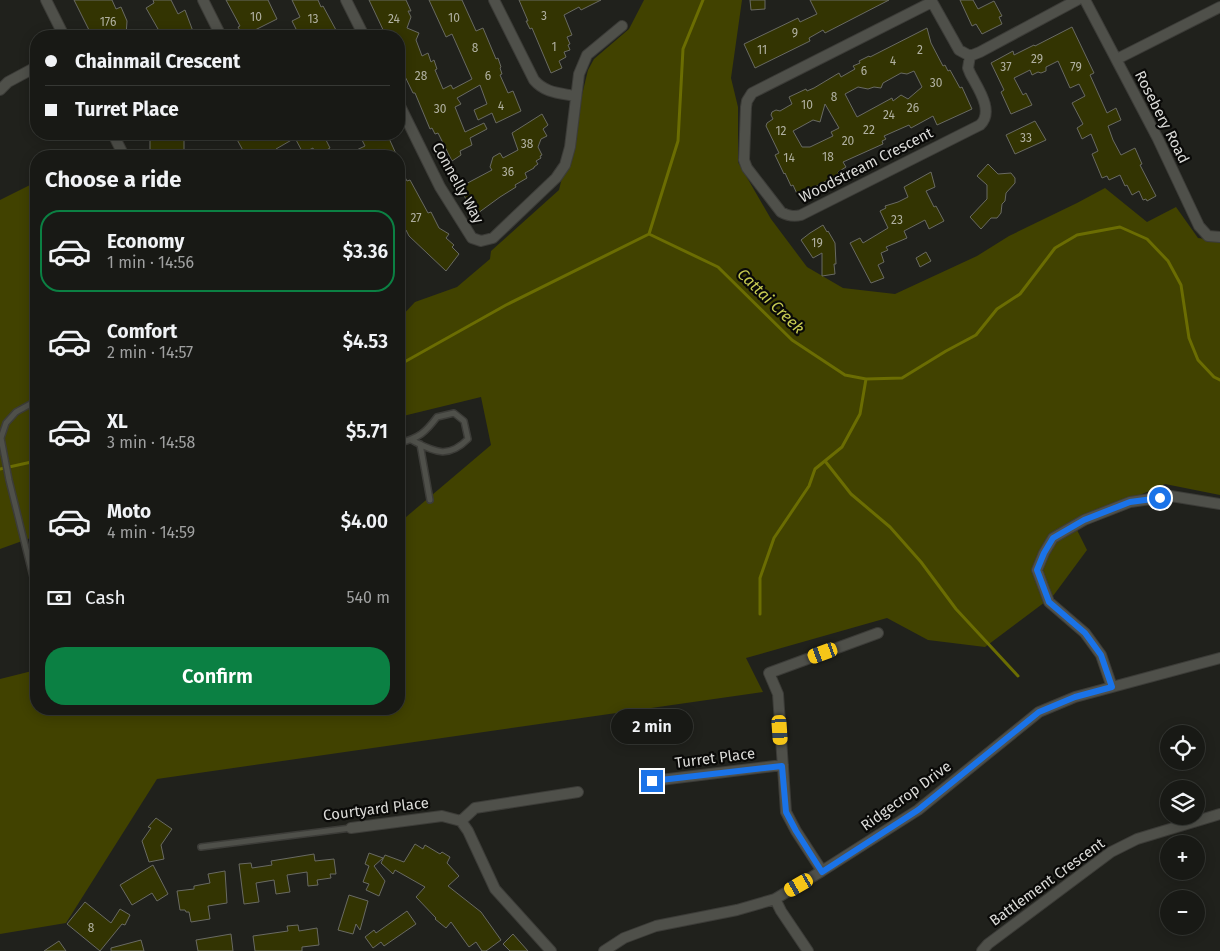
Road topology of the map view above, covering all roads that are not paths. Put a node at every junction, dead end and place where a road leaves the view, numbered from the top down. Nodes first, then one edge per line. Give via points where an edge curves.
1 (46, 0) edge
2 (203, 0) edge
3 (346, 0) edge
4 (494, 0) edge
5 (1077, 0) edge
6 (1085, 0) edge
7 (932, 1) edge
8 (1220, 8) edge
9 (622, 26) dead end
10 (61, 30) edge
11 (218, 30) edge
12 (361, 30) edge
13 (970, 56) junction
14 (1117, 59) junction
15 (30, 70) edge
16 (0, 90) edge
17 (575, 96) junction
18 (405, 116) edge
19 (1220, 237) edge
20 (30, 404) edge
21 (411, 440) junction
22 (405, 442) edge
23 (420, 444) junction
24 (430, 500) dead end
25 (1220, 504) edge
26 (30, 565) edge
27 (878, 633) dead end
28 (1220, 658) edge
29 (1112, 687) junction
30 (782, 766) junction
31 (652, 781) dead end
32 (578, 792) dead end
33 (1220, 814) edge
34 (461, 821) junction
35 (351, 828) joint
36 (201, 846) dead end
37 (822, 872) junction
38 (775, 899) junction
39 (551, 951) edge
40 (604, 951) edge
41 (808, 951) edge
42 (982, 951) edge

1 - 10 street
2 - 11 street
3 - 12 street
4 - 17 street via 534,80 547,91
5 - 13 street
6 - 14 street, Rosebery Road
7 - 13 street via 959,50
7 - 13 street, Woodstream Crescent via 752,93 746,107 744,160 747,168 781,212 795,216 972,129 985,120 987,114 968,68
8 - 14 street
9 - 17 street, Connelly Way via 587,55
14 - 19 street, Rosebery Road via 1199,226 1208,236
15 - 16 street
17 - 18 street, Connelly Way via 565,165 498,235 481,241 472,238 440,187
20 - 26 lane via 16,412 6,423 1,438
21 - 22 lane
21 - 23 lane
21 - 23 lane via 425,433 437,417 454,413 464,421 468,439 458,448 439,453
23 - 24 lane
25 - 29 street via 1171,496 1130,502 1084,520 1053,538 1044,553 1037,570 1049,602 1085,633 1101,655
27 - 30 street via 769,673 778,694
28 - 29 street, Ridgecrop Drive
29 - 37 street, Ridgecrop Drive via 1075,697 1039,712 918,810
30 - 31 street, Turret Place
30 - 37 street via 786,812
32 - 34 street via 475,808
33 - 42 street, Battlement Crescent via 1137,839 1111,852
34 - 35 street, Courtyard Place via 442,816
34 - 39 street via 495,889
35 - 36 lane, Courtyard Place
37 - 38 street, Ridgecrop Drive
38 - 40 street, Ridgecrop Drive via 656,926 624,938
38 - 41 street

